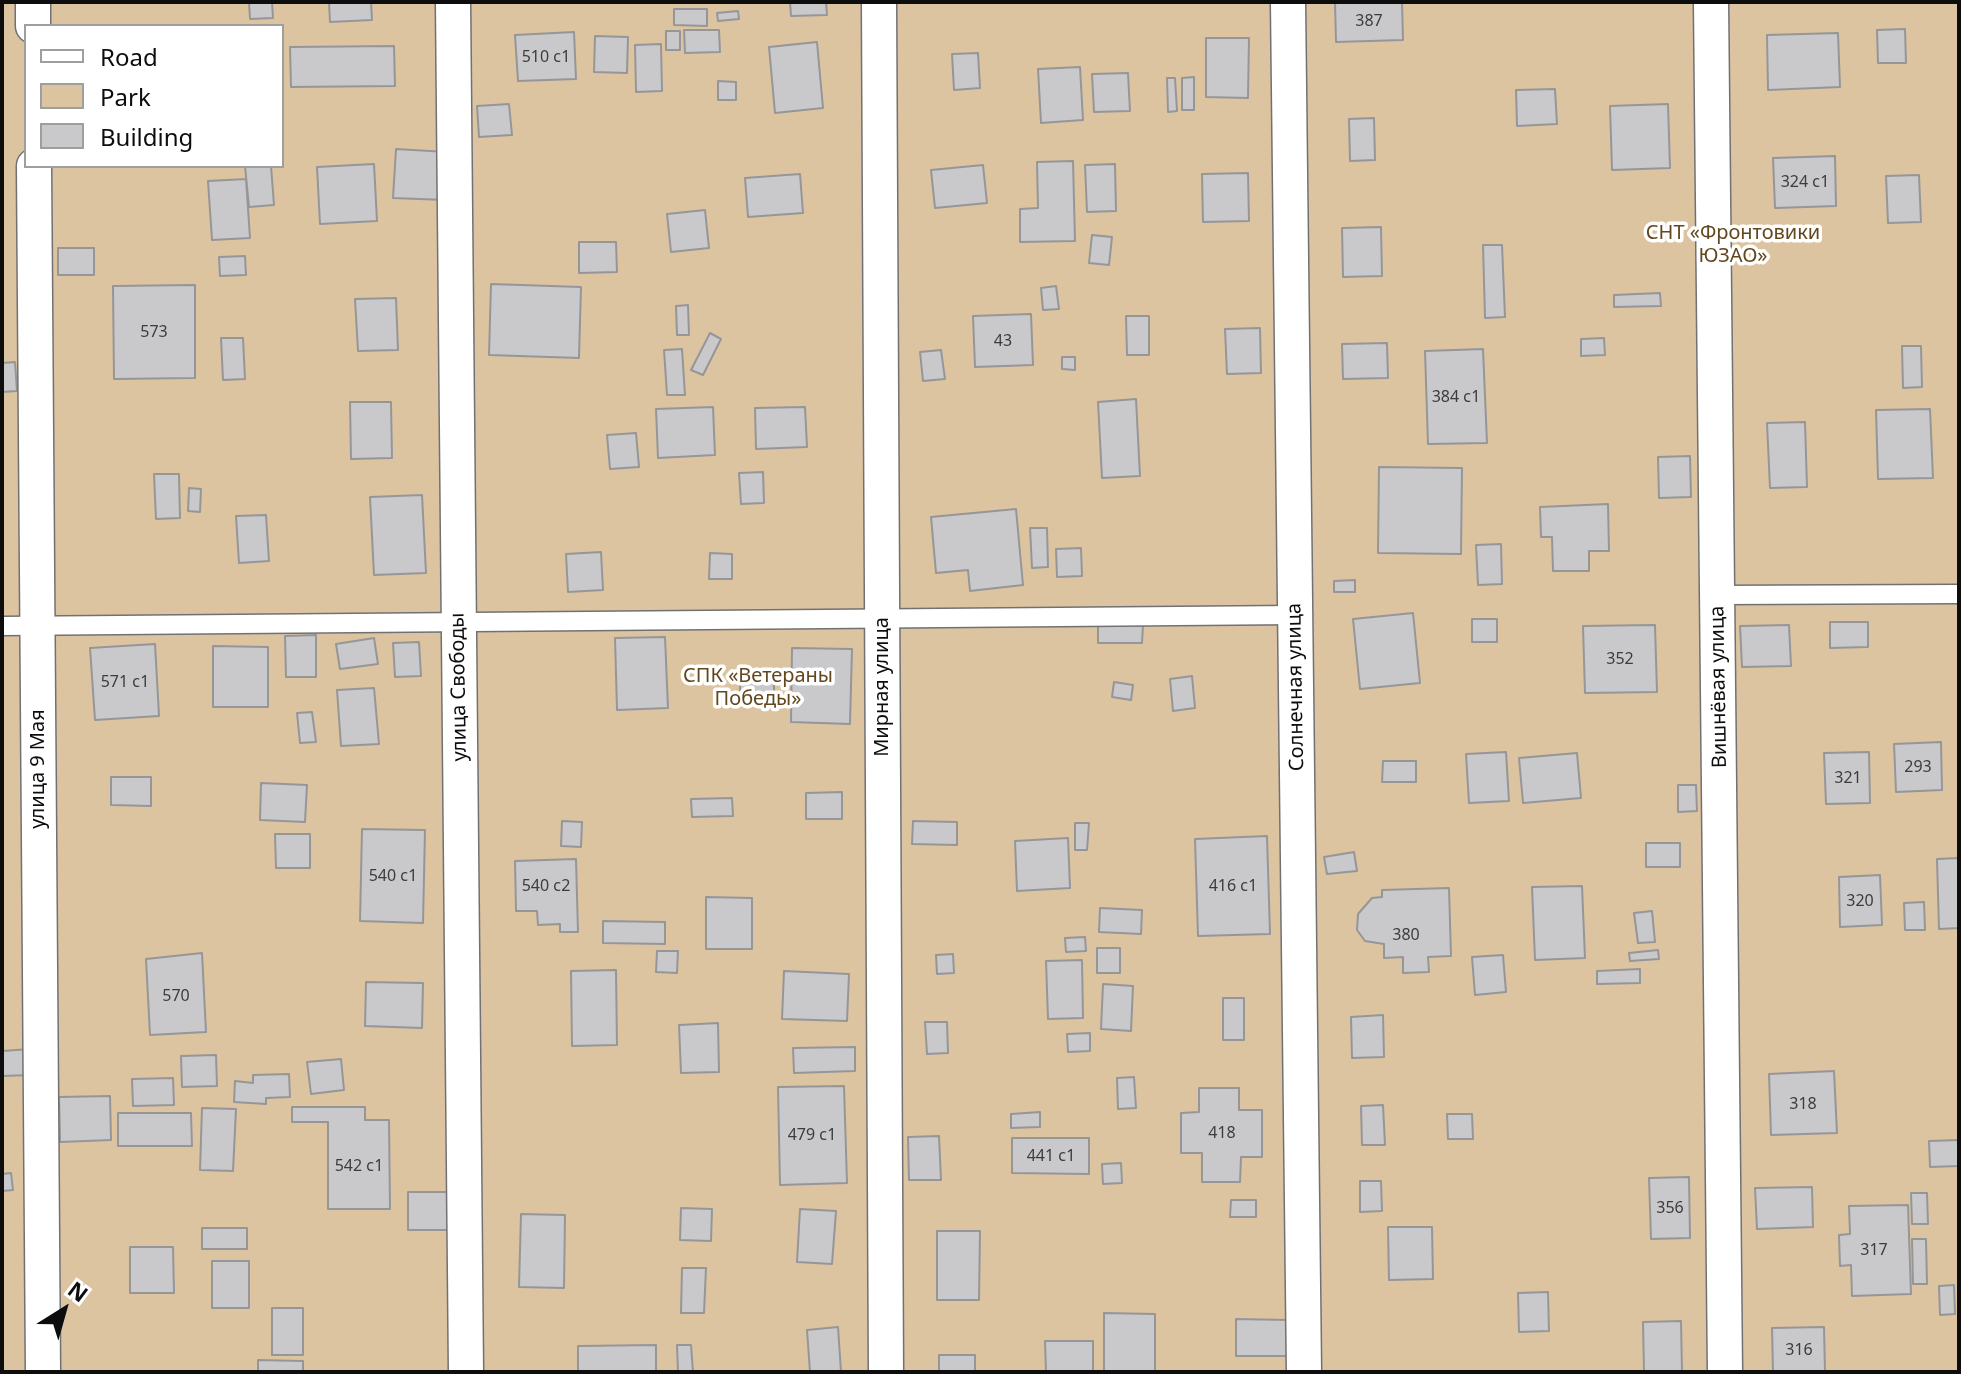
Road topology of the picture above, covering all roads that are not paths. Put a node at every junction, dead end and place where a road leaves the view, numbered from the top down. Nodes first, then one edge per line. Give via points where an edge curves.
1 (33, 2) edge
2 (453, 2) edge
3 (879, 2) edge
4 (1288, 2) edge
5 (1711, 2) edge
6 (33, 24) edge
7 (34, 168) edge
8 (1959, 594) edge
9 (1718, 595) junction
10 (1295, 615) junction
11 (881, 619) junction
12 (459, 623) junction
13 (2, 626) edge
14 (37, 627) junction
15 (43, 1372) edge
16 (466, 1372) edge
17 (886, 1372) edge
18 (1304, 1372) edge
19 (1725, 1372) edge

1 - 6 street
2 - 12 street, улица Свободы
3 - 11 street, Мирная улица
4 - 10 street, Солнечная улица
5 - 9 street, Вишнёвая улица
7 - 14 street, улица 9 Мая
8 - 9 lane
9 - 19 street, Вишнёвая улица
10 - 11 lane
10 - 18 street, Солнечная улица
11 - 12 lane
11 - 17 street, Мирная улица
12 - 14 lane
12 - 16 street, улица Свободы
13 - 14 lane
14 - 15 street, улица 9 Мая

